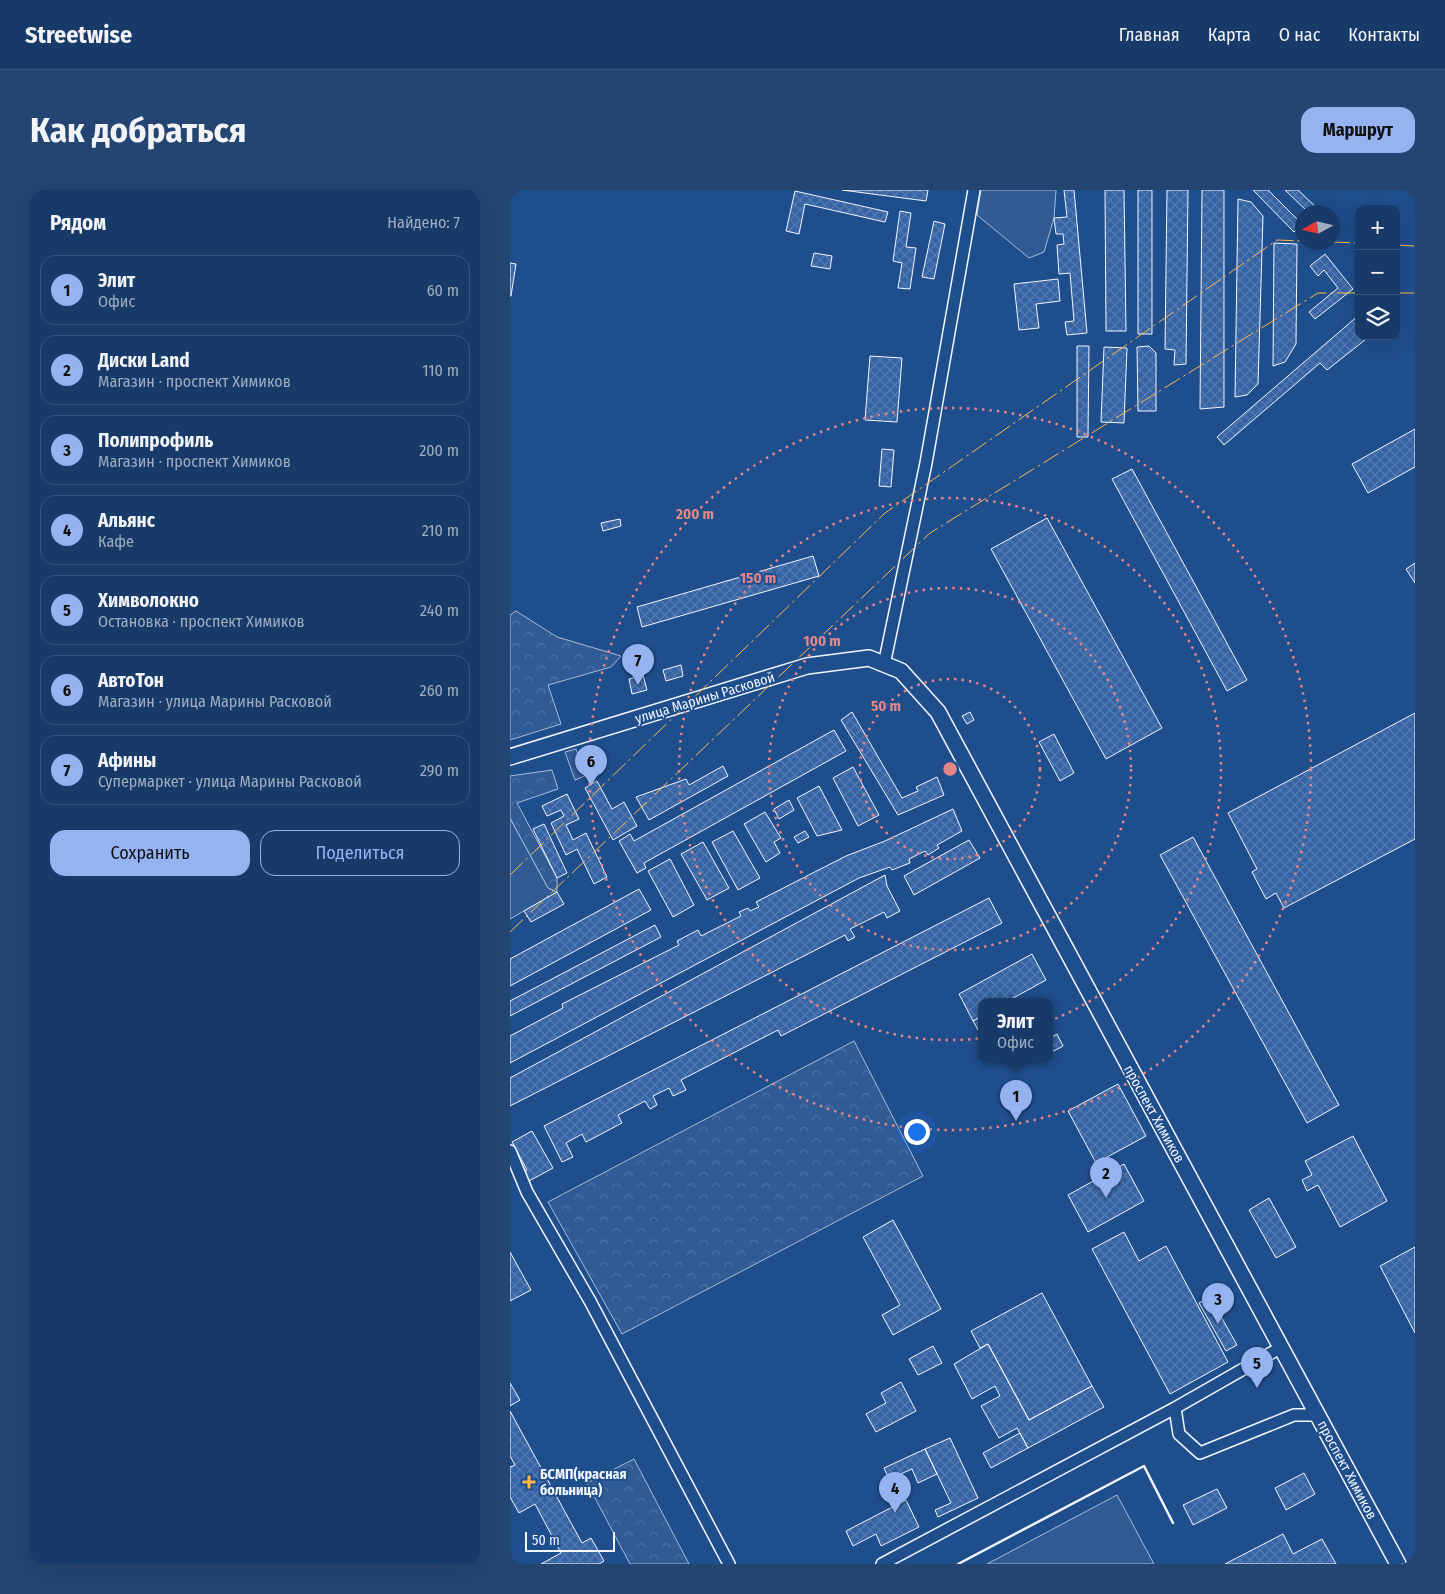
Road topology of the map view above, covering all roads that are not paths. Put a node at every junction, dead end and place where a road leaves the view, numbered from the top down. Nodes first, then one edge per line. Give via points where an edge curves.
1 (974, 190) edge
2 (884, 664) junction
3 (901, 671) joint
4 (510, 757) edge
5 (510, 1151) edge
6 (1280, 1348) junction
7 (1176, 1408) junction
8 (1317, 1415) junction
9 (729, 1564) edge
10 (882, 1564) edge
11 (1398, 1564) edge

1 - 2 street via 926,463
2 - 3 main road, улица Марины Расковой
2 - 4 main road, улица Марины Расковой via 869,658 807,666
3 - 6 main road, проспект Химиков via 938,712
5 - 9 street via 527,1192 594,1310
6 - 7 street
6 - 8 main road, проспект Химиков
7 - 8 street via 1179,1434 1200,1453 1294,1415
7 - 10 street
8 - 11 main road, проспект Химиков

